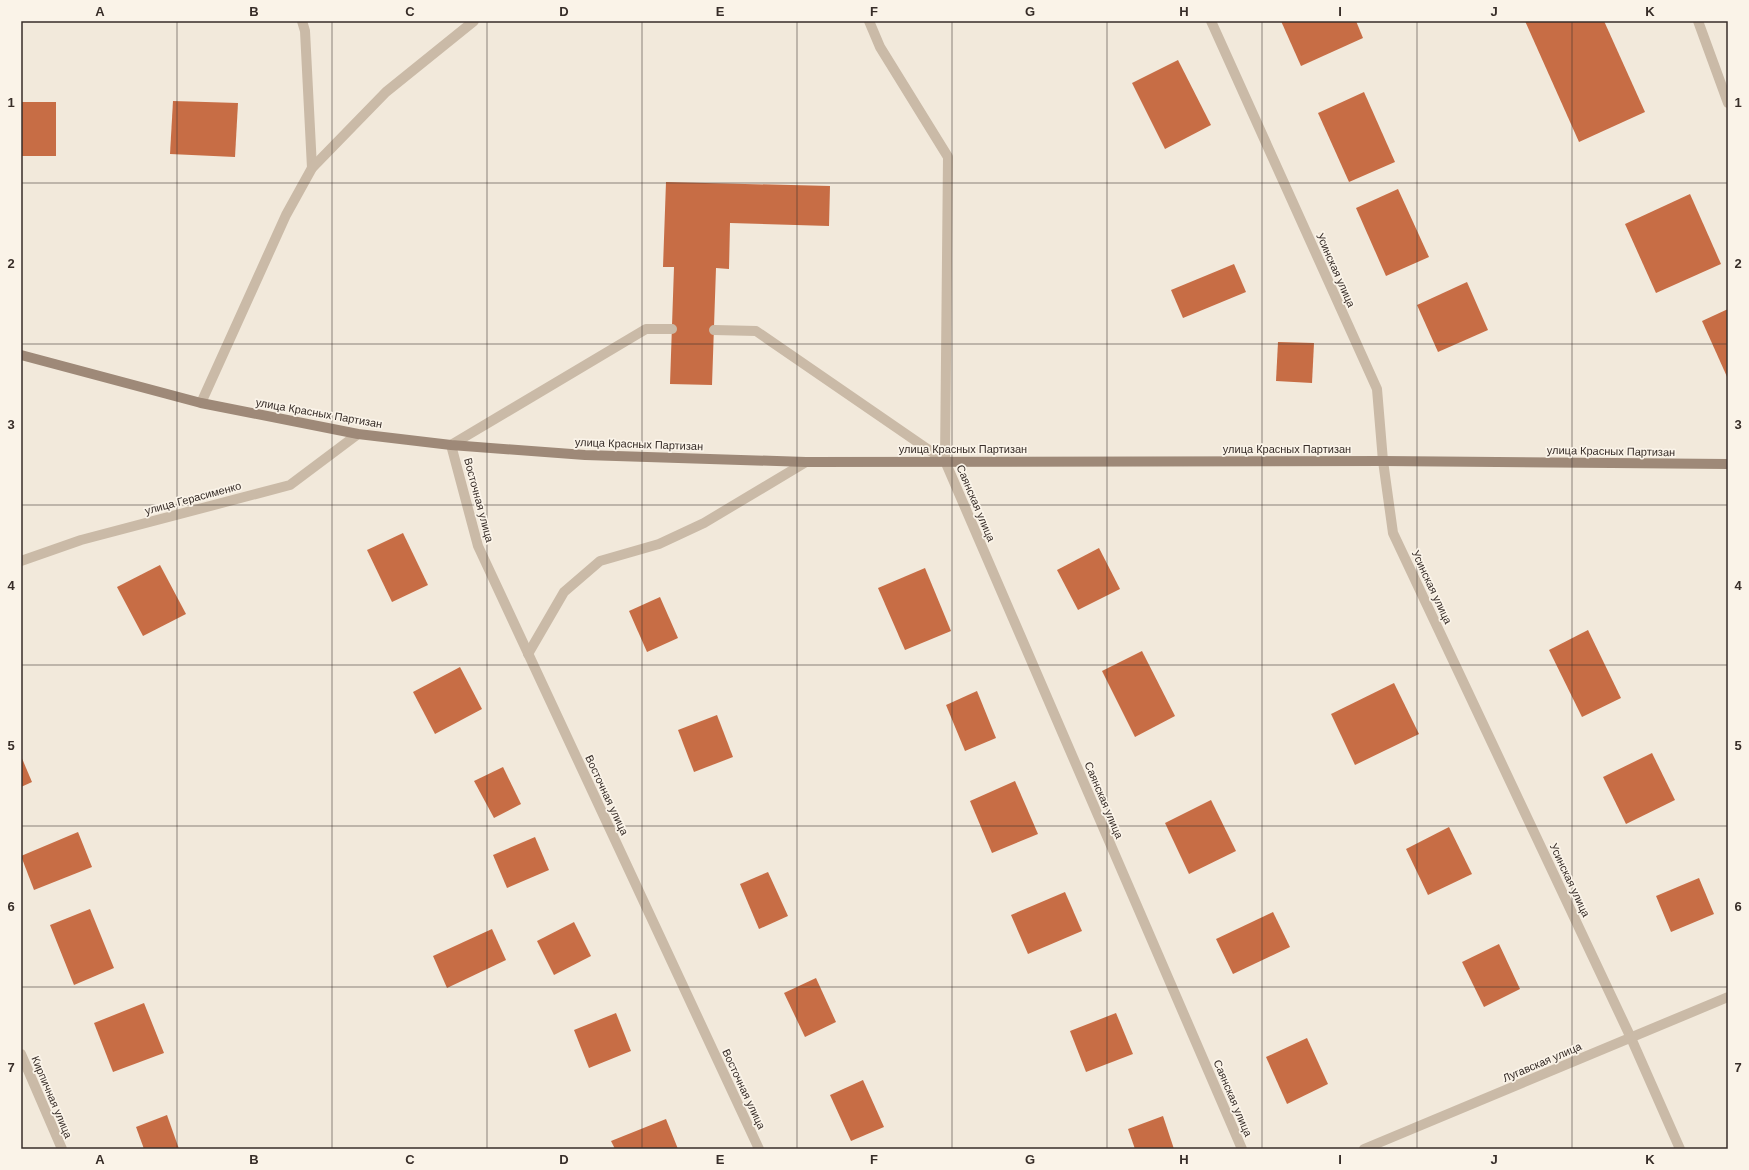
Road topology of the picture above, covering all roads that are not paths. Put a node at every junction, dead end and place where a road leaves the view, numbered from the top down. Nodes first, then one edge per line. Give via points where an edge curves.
1 (302, 21) edge
2 (474, 21) edge
3 (869, 21) edge
4 (1210, 21) edge
5 (1698, 21) edge
6 (1728, 103) edge
7 (312, 168) junction
8 (672, 329) dead end
9 (714, 330) dead end
10 (21, 356) edge
11 (201, 404) junction
12 (358, 434) junction
13 (451, 445) junction
14 (1382, 460) junction
15 (945, 461) junction
16 (806, 462) junction
17 (1728, 464) edge
18 (21, 561) edge
19 (528, 654) junction
20 (1728, 997) edge
21 (1631, 1038) junction
22 (21, 1054) edge
23 (62, 1149) edge
24 (759, 1149) edge
25 (1242, 1149) edge
26 (1364, 1149) edge
27 (1680, 1149) edge

1 - 7 street via 305,31
2 - 7 street via 386,92
3 - 15 street via 880,46 948,158
4 - 14 street, Усинская улица via 1377,389
5 - 6 street
7 - 11 street via 286,215
8 - 13 street via 646,329
9 - 15 street via 756,331
10 - 11 main road, улица Красных Партизан
11 - 12 main road, улица Красных Партизан
12 - 13 main road, улица Красных Партизан
12 - 18 street, улица Герасименко via 290,485 81,540
13 - 16 main road, улица Красных Партизан via 585,455
13 - 19 street, Восточная улица via 478,546
14 - 15 main road, улица Красных Партизан
14 - 17 main road, улица Красных Партизан
14 - 21 street, Усинская улица via 1393,533
15 - 16 main road, улица Красных Партизан
15 - 25 street, Саянская улица
16 - 19 street via 704,523 659,544 600,561 564,592
19 - 24 street, Восточная улица
20 - 21 street, Лугавская улица
21 - 26 street, Лугавская улица
21 - 27 street, Усинская улица
22 - 23 street, Кирпичная улица

